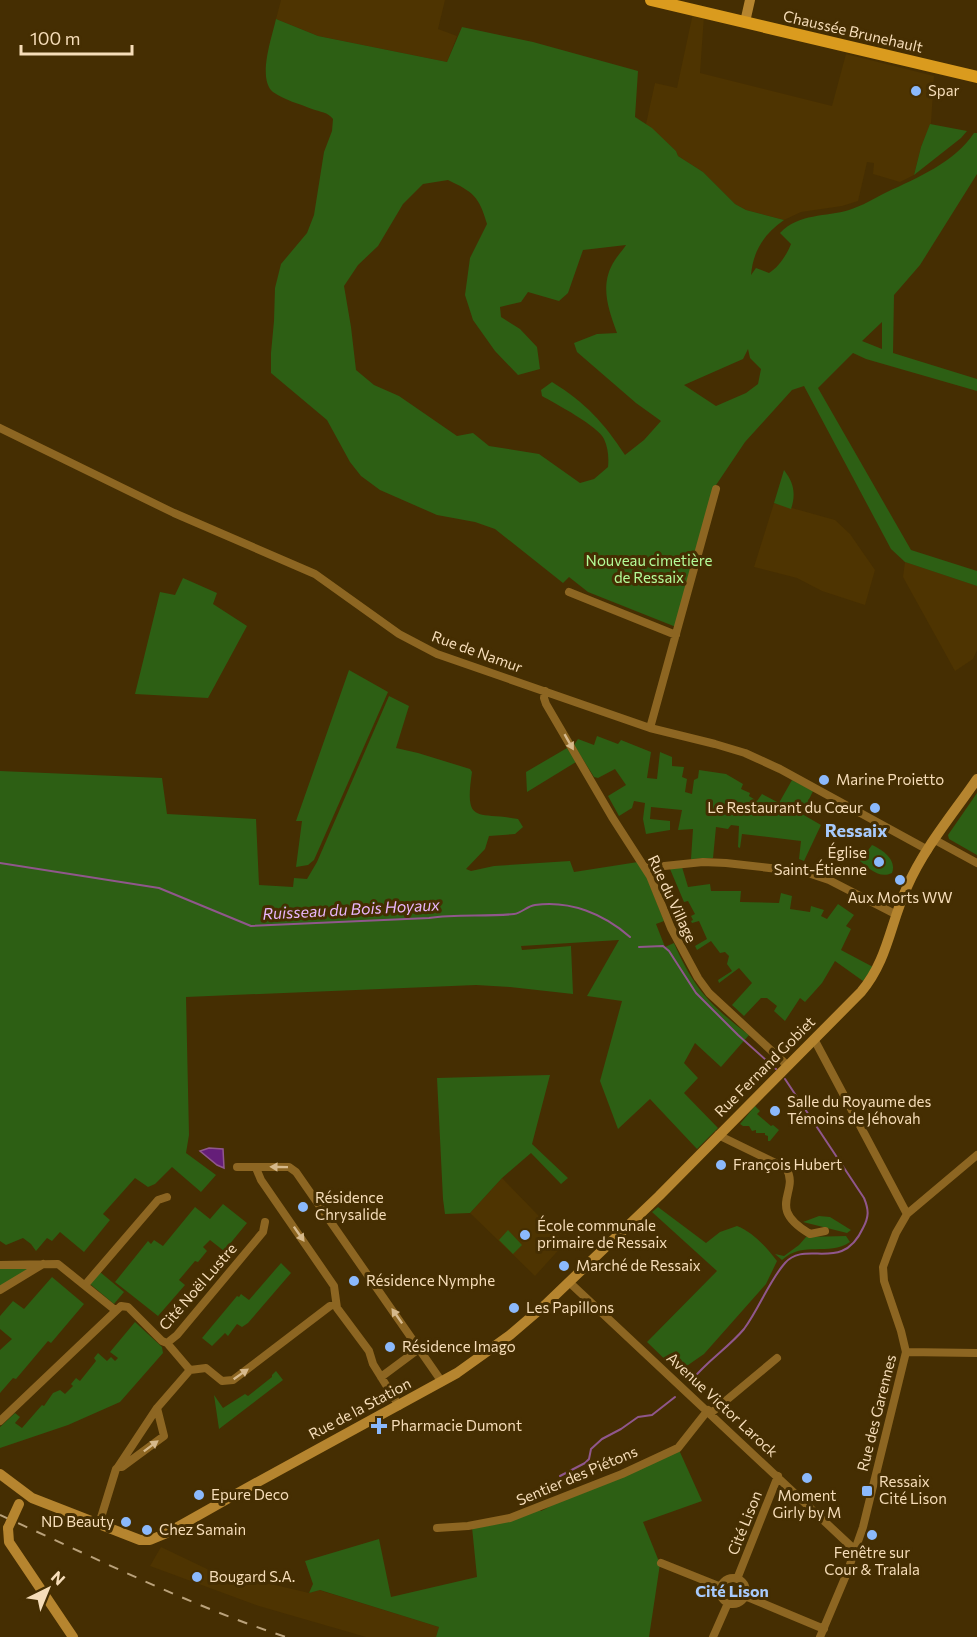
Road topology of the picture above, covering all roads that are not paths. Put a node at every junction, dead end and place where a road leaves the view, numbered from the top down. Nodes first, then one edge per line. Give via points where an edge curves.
1 (651, 0) edge
2 (750, 0) edge
3 (745, 22) junction
4 (977, 77) edge
5 (0, 428) edge
6 (716, 489) dead end
7 (569, 592) dead end
8 (676, 635) junction
9 (545, 691) junction
10 (650, 728) junction
11 (977, 779) edge
12 (935, 840) junction
13 (928, 850) junction
14 (977, 863) edge
15 (643, 865) junction
16 (897, 915) junction
17 (814, 1039) junction
18 (788, 1066) junction
19 (718, 1135) junction
20 (977, 1155) edge
21 (237, 1167) dead end
22 (256, 1168) junction
23 (167, 1197) dead end
24 (907, 1214) junction
25 (265, 1222) dead end
26 (825, 1231) dead end
27 (43, 1264) junction
28 (0, 1265) edge
29 (569, 1282) junction
30 (85, 1285) junction
31 (0, 1290) edge
32 (336, 1304) junction
33 (115, 1310) junction
34 (167, 1343) junction
35 (420, 1348) junction
36 (906, 1352) junction
37 (977, 1353) edge
38 (777, 1358) dead end
39 (190, 1370) junction
40 (381, 1377) junction
41 (442, 1382) junction
42 (399, 1406) junction
43 (157, 1408) junction
44 (709, 1412) junction
45 (0, 1420) edge
46 (118, 1467) junction
47 (0, 1474) edge
48 (778, 1476) junction
49 (24, 1493) junction
50 (99, 1524) junction
51 (437, 1528) dead end
52 (855, 1550) junction
53 (661, 1563) dead end
54 (737, 1579) junction
55 (721, 1587) junction
56 (745, 1596) junction
57 (728, 1603) junction
58 (822, 1633) edge
59 (73, 1637) edge
60 (713, 1637) edge

1 - 3 main road, Chaussée Brunehault
2 - 3 street
3 - 4 main road, Chaussée Brunehault
5 - 9 street, Rue de Namur via 174,513 315,574 377,620 423,647
6 - 8 street
7 - 8 street
8 - 10 street
9 - 10 street, Rue de Namur
9 -> 15 street, Rue du Village via 550,710
10 - 13 street, Rue de Namur via 745,753
11 - 12 street, Rue Fernand Gobiet
12 - 13 street, Rue Fernand Gobiet
12 - 14 street
13 - 16 street, Rue Fernand Gobiet
15 - 16 street via 703,862 805,872
15 - 18 street, Rue du Village via 698,978
16 - 17 street, Rue Fernand Gobiet via 874,977
17 - 18 street, Rue Fernand Gobiet
17 - 24 street
18 - 19 street, Rue Fernand Gobiet
19 - 26 street via 786,1168 790,1178 785,1204 789,1215 810,1234
19 - 29 street, Rue Fernand Gobiet
20 - 24 street, Rue des Garennes
21 - 22 street
22 -> 32 street via 334,1286
35 -> 22 street via 296,1172 289,1167
23 - 30 street via 158,1200
24 - 36 street, Rue des Garennes via 896,1233 883,1274
25 - 34 street, Cité Noël Lustre via 263,1232
27 - 28 street, Cité Noël Lustre
27 - 30 street, Cité Noël Lustre via 58,1264
27 - 31 street
29 - 41 street, Rue de la Station via 510,1335
29 - 44 street, Avenue Victor Larock
30 - 33 street, Cité Noël Lustre
39 -> 32 street via 206,1368 222,1381 233,1380
32 - 40 street via 369,1351
33 - 34 street, Cité Noël Lustre via 121,1306 128,1308
33 - 45 street
34 - 39 street
35 - 40 street
35 - 41 street
36 - 37 street
36 - 52 street, Rue des Garennes
38 - 44 street, Sentier des Piétons
39 - 43 street
40 - 42 street
41 - 42 street, Rue de la Station
42 - 50 street, Rue de la Station via 150,1540
43 - 46 street
46 -> 43 street via 164,1436
44 - 48 street, Avenue Victor Larock
44 - 51 street, Sentier des Piétons via 678,1448 622,1474 510,1518
46 - 50 street
47 - 49 street
48 - 52 street, Avenue Victor Larock
48 - 54 street, Cité Lison
49 - 50 street
49 - 59 street, bridge via 8,1528 9,1542
52 - 58 street, Rue des Garennes
53 - 55 street
54 - 55 street, Cité Lison via 727,1580
54 - 56 street, Cité Lison via 744,1584
55 - 57 street
56 - 57 street via 738,1603
56 - 58 street
57 - 60 street

